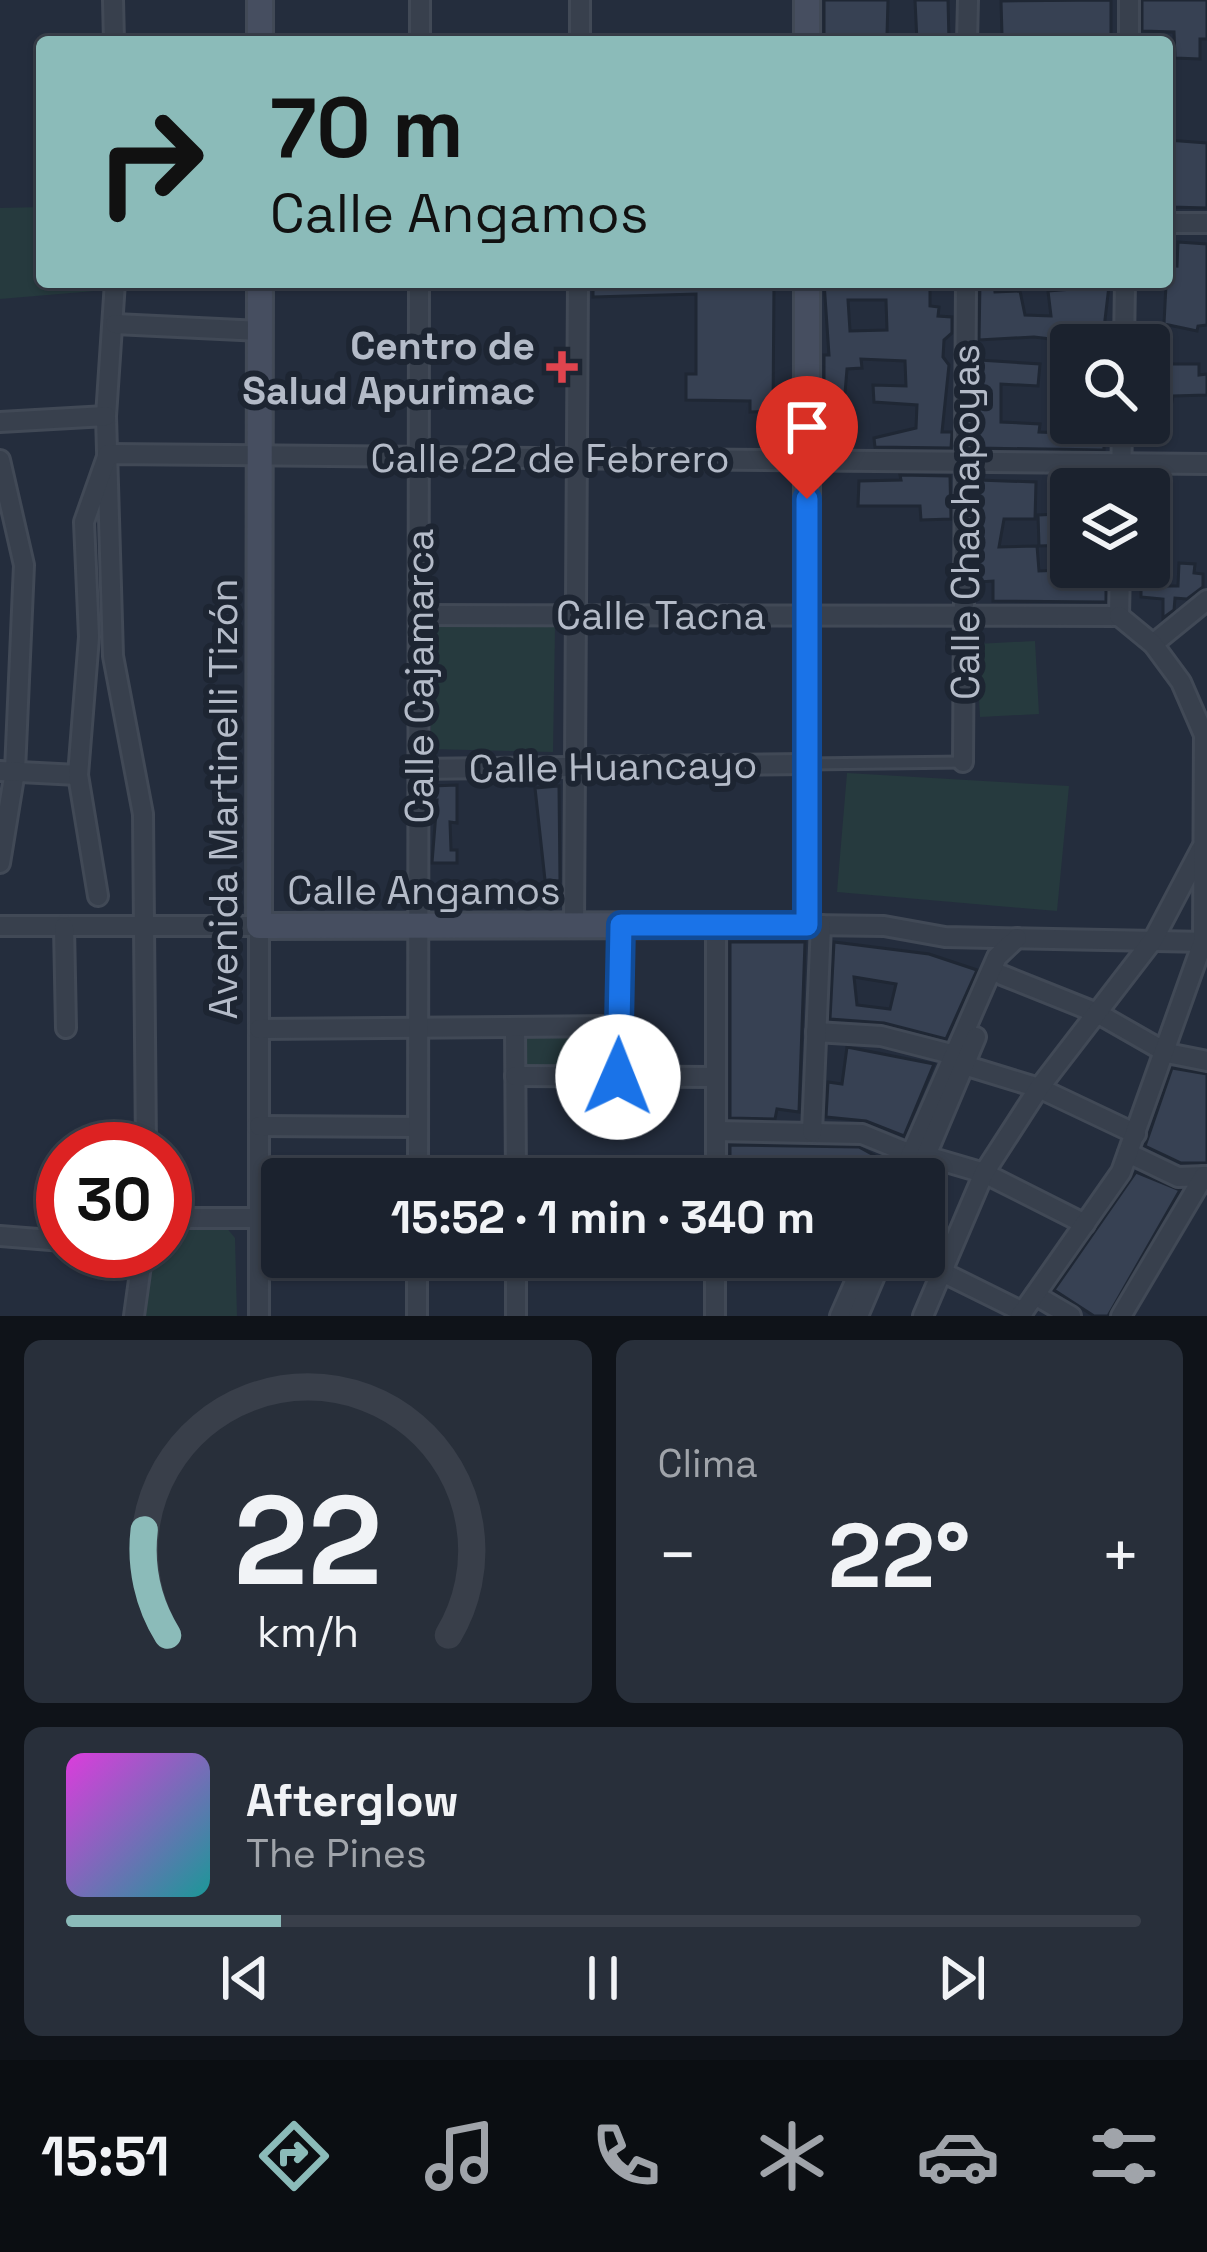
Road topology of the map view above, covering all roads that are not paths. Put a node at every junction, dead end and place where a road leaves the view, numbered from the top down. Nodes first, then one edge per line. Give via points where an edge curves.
1 (113, 0) edge
2 (260, 0) edge
3 (420, 0) edge
4 (580, 0) edge
5 (806, 0) edge
6 (968, 0) edge
7 (1129, 0) edge
8 (114, 36) edge
9 (260, 36) edge
10 (420, 36) edge
11 (580, 36) edge
12 (807, 36) edge
13 (967, 36) edge
14 (1129, 36) edge
15 (1173, 223) edge
16 (1207, 223) edge
17 (115, 288) edge
18 (260, 288) edge
19 (419, 288) edge
20 (578, 288) edge
21 (807, 288) edge
22 (966, 288) edge
23 (1125, 288) edge
24 (115, 324) junction
25 (1124, 324) edge
26 (260, 331) junction
27 (106, 416) junction
28 (0, 422) edge
29 (1122, 444) edge
30 (108, 454) junction
31 (260, 455) junction
32 (419, 457) junction
33 (577, 458) junction
34 (0, 460) edge
35 (807, 460) junction
36 (965, 461) junction
37 (1122, 463) junction
38 (1207, 464) edge
39 (1122, 468) edge
40 (1120, 588) edge
41 (1207, 600) edge
42 (418, 615) junction
43 (576, 615) junction
44 (807, 615) junction
45 (964, 616) junction
46 (1119, 616) junction
47 (1153, 644) junction
48 (1205, 734) edge
49 (963, 762) joint
50 (807, 764) junction
51 (575, 767) junction
52 (418, 769) junction
53 (7, 771) edge
54 (78, 775) junction
55 (1205, 844) edge
56 (0, 863) edge
57 (98, 896) dead end
58 (621, 925) junction
59 (716, 925) junction
60 (814, 925) junction
61 (0, 926) edge
62 (142, 926) junction
63 (259, 926) junction
64 (418, 926) junction
65 (574, 926) junction
66 (64, 927) junction
67 (945, 937) junction
68 (1017, 938) junction
69 (1154, 940) junction
70 (1205, 942) edge
71 (1002, 964) junction
72 (1097, 1013) junction
73 (619, 1026) junction
74 (515, 1027) junction
75 (67, 1028) dead end
76 (418, 1028) junction
77 (259, 1029) junction
78 (816, 1031) junction
79 (1167, 1053) junction
80 (959, 1060) junction
81 (1207, 1061) edge
82 (515, 1076) junction
83 (618, 1077) junction
84 (716, 1077) junction
85 (1039, 1088) junction
86 (146, 1122) edge
87 (259, 1126) junction
88 (418, 1127) junction
89 (716, 1130) junction
90 (812, 1132) junction
91 (1132, 1144) junction
92 (918, 1155) junction
93 (418, 1158) edge
94 (516, 1158) edge
95 (716, 1158) edge
96 (916, 1158) edge
97 (918, 1158) edge
98 (984, 1173) junction
99 (1206, 1176) edge
100 (192, 1221) edge
101 (1084, 1224) junction
102 (259, 1227) junction
103 (0, 1236) edge
104 (36, 1239) edge
105 (945, 1265) edge
106 (945, 1274) edge
107 (139, 1278) edge
108 (418, 1278) edge
109 (516, 1278) edge
110 (715, 1278) edge
111 (857, 1278) edge
112 (874, 1278) edge
113 (939, 1278) edge
114 (1035, 1295) junction
115 (1022, 1314) edge
116 (134, 1316) edge
117 (259, 1316) edge
118 (417, 1316) edge
119 (516, 1316) edge
120 (715, 1316) edge
121 (840, 1316) edge
122 (858, 1316) edge
123 (922, 1316) edge
124 (1071, 1316) edge
125 (1121, 1316) edge

1 - 8 street
2 - 9 street
3 - 10 street
4 - 11 street
5 - 12 street
6 - 13 street
7 - 14 street
15 - 16 street
17 - 24 street
18 - 26 street, Avenida Martinelli Tizón
19 - 32 street, Calle Cajamarca
20 - 33 street
21 - 35 street
22 - 36 street, Calle Chachapoyas
23 - 25 street
24 - 26 street
24 - 27 street
26 - 31 street, Avenida Martinelli Tizón
27 - 28 street
27 - 30 street
29 - 37 street
30 - 31 street, Calle 22 de Febrero
30 - 54 street via 84,522 88,637
30 - 62 street via 113,656 142,814
31 - 32 street, Calle 22 de Febrero
31 - 63 street, Avenida Martinelli Tizón
32 - 33 street, Calle 22 de Febrero
32 - 42 street, Calle Cajamarca
33 - 35 street, Calle 22 de Febrero
33 - 43 street
34 - 53 street via 24,565
35 - 36 street, Calle 22 de Febrero
35 - 44 street
36 - 37 street, Calle 22 de Febrero
36 - 45 street, Calle Chachapoyas
37 - 38 street, Calle 22 de Febrero
37 - 39 street
40 - 46 street
41 - 47 street
42 - 43 street, Calle Tacna
42 - 52 street, Calle Cajamarca
43 - 44 street, Calle Tacna
43 - 51 street
44 - 45 street, Calle Tacna
44 - 50 street
45 - 46 street, Calle Tacna
45 - 49 street, Calle Chachapoyas
46 - 47 street
47 - 48 street
48 - 55 street
49 - 50 lane
50 - 51 street, Calle Huancayo
50 - 60 street
51 - 52 street, Calle Huancayo
51 - 65 street
52 - 64 street, Calle Cajamarca
53 - 54 street
53 - 56 street
54 - 57 street
55 - 69 street
55 - 70 street
58 - 59 street, Calle Angamos
58 - 65 street, Calle Angamos
58 - 73 street
59 - 60 street, Calle Angamos
59 - 84 street
60 - 67 street, Calle Angamos
60 - 78 street
61 - 66 street, Calle Angamos
62 - 63 street, Calle Angamos
62 - 66 street, Calle Angamos
62 - 86 street
63 - 64 street, Calle Angamos
63 - 77 street, Avenida Martinelli Tizón
64 - 65 street, Calle Angamos
64 - 76 street, Calle Cajamarca
66 - 75 street
67 - 68 street, Calle Angamos
67 - 71 street
68 - 69 street, Calle Angamos
68 - 71 street
69 - 70 street, Calle Angamos
69 - 72 street
70 - 79 street
71 - 72 street
71 - 80 street
72 - 79 street
72 - 85 street
73 - 74 street
73 - 83 street
74 - 76 street
74 - 82 street
76 - 77 street
76 - 88 street, Calle Cajamarca
77 - 87 street, Avenida Martinelli Tizón
78 - 80 street via 881,1036
78 - 90 street
79 - 81 street
79 - 91 street
80 - 85 street
80 - 92 street
82 - 83 street
82 - 94 street
83 - 84 street
84 - 89 street
85 - 91 street
85 - 98 street
87 - 88 street
87 - 102 street, Avenida Martinelli Tizón
88 - 93 street, Calle Cajamarca
89 - 90 street
89 - 95 street
90 - 92 street via 862,1134
91 - 99 street via 1178,1177
91 - 101 street
92 - 96 street
92 - 97 street
92 - 98 street
98 - 101 street
98 - 105 street
99 - 125 street
100 - 102 street
101 - 114 street
102 - 117 street, Avenida Martinelli Tizón
103 - 104 street
106 - 115 street
107 - 116 street
108 - 118 street
109 - 119 street
110 - 120 street
111 - 121 street
112 - 122 street
113 - 123 street
114 - 115 street
114 - 124 street

